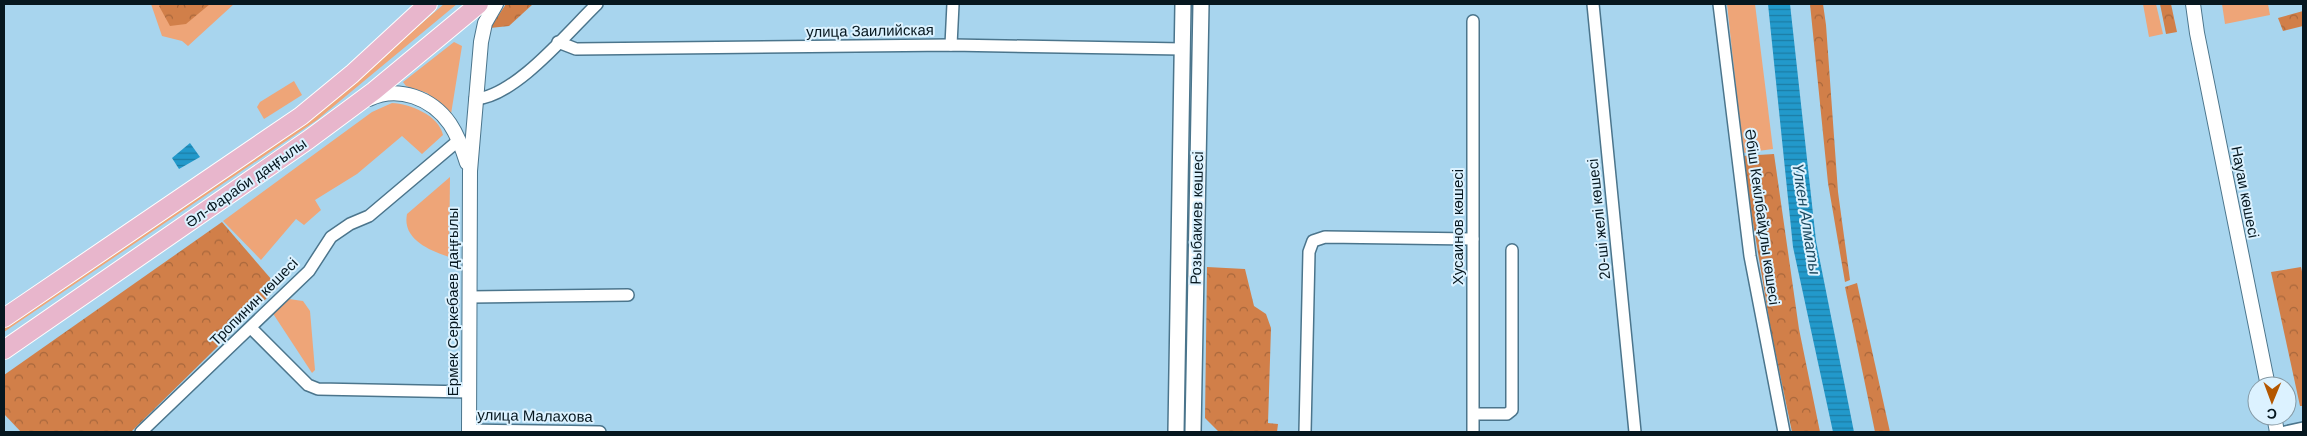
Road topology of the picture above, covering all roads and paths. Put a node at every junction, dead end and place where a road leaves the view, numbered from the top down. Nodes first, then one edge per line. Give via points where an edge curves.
1 (428, 4) edge
2 (479, 4) edge
3 (496, 4) edge
4 (597, 4) edge
5 (953, 4) edge
6 (1183, 4) edge
7 (1201, 4) edge
8 (1593, 4) edge
9 (1719, 4) edge
10 (2193, 4) edge
11 (1473, 21) dead end
12 (558, 42) junction
13 (951, 45) junction
14 (1182, 49) junction
15 (475, 99) junction
16 (351, 109) junction
17 (459, 140) junction
18 (470, 171) junction
19 (1473, 238) junction
20 (1512, 250) dead end
21 (628, 295) dead end
22 (470, 297) junction
23 (4, 318) edge
24 (251, 328) junction
25 (4, 350) edge
26 (2266, 376) edge
27 (469, 392) junction
28 (1474, 414) junction
29 (2303, 428) edge
30 (469, 431) edge
31 (141, 432) edge
32 (600, 432) edge
33 (1176, 432) edge
34 (1193, 432) edge
35 (1304, 432) edge
36 (1473, 432) edge
37 (1635, 432) edge
38 (1784, 432) edge
39 (2285, 432) edge

1 - 23 main road, Әл-Фараби даңғылы via 301,116
2 - 16 main road, Әл-Фараби даңғылы
3 - 15 street, Ермек Серкебаев даңғылы via 485,24 481,42
4 - 12 street
5 - 13 street
6 - 14 main road, Розыбакиев көшесі
7 - 34 main road, Розыбакиев көшесі
8 - 37 street, 20-ші желі көшесі
9 - 38 street, Әбіш Кекілбайұлы көшесі via 1750,256
10 - 26 street, Науаи көшесі
11 - 19 street, Хусаинов көшесі
12 - 13 street, улица Заилийская via 576,49
12 - 15 street via 521,78 487,98
13 - 14 street, улица Заилийская
14 - 33 main road, Розыбакиев көшесі
15 - 18 street, Ермек Серкебаев даңғылы
16 - 17 street via 385,93 408,94 438,110
16 - 25 main road, Әл-Фараби даңғылы
17 - 18 street
17 - 24 street, Тропинин көшесі via 369,216 330,237 309,271
18 - 22 street, Ермек Серкебаев даңғылы
19 - 28 street, Хусаинов көшесі
19 - 35 street via 1326,237 1313,241 1309,252
20 - 28 street via 1512,410 1509,414
21 - 22 street
22 - 27 street, Ермек Серкебаев даңғылы
24 - 27 street via 308,385 318,389
24 - 31 street, Тропинин көшесі
27 - 30 street, Ермек Серкебаев даңғылы
28 - 36 street, Хусаинов көшесі
29 - 39 street
30 - 32 street, улица Малахова

